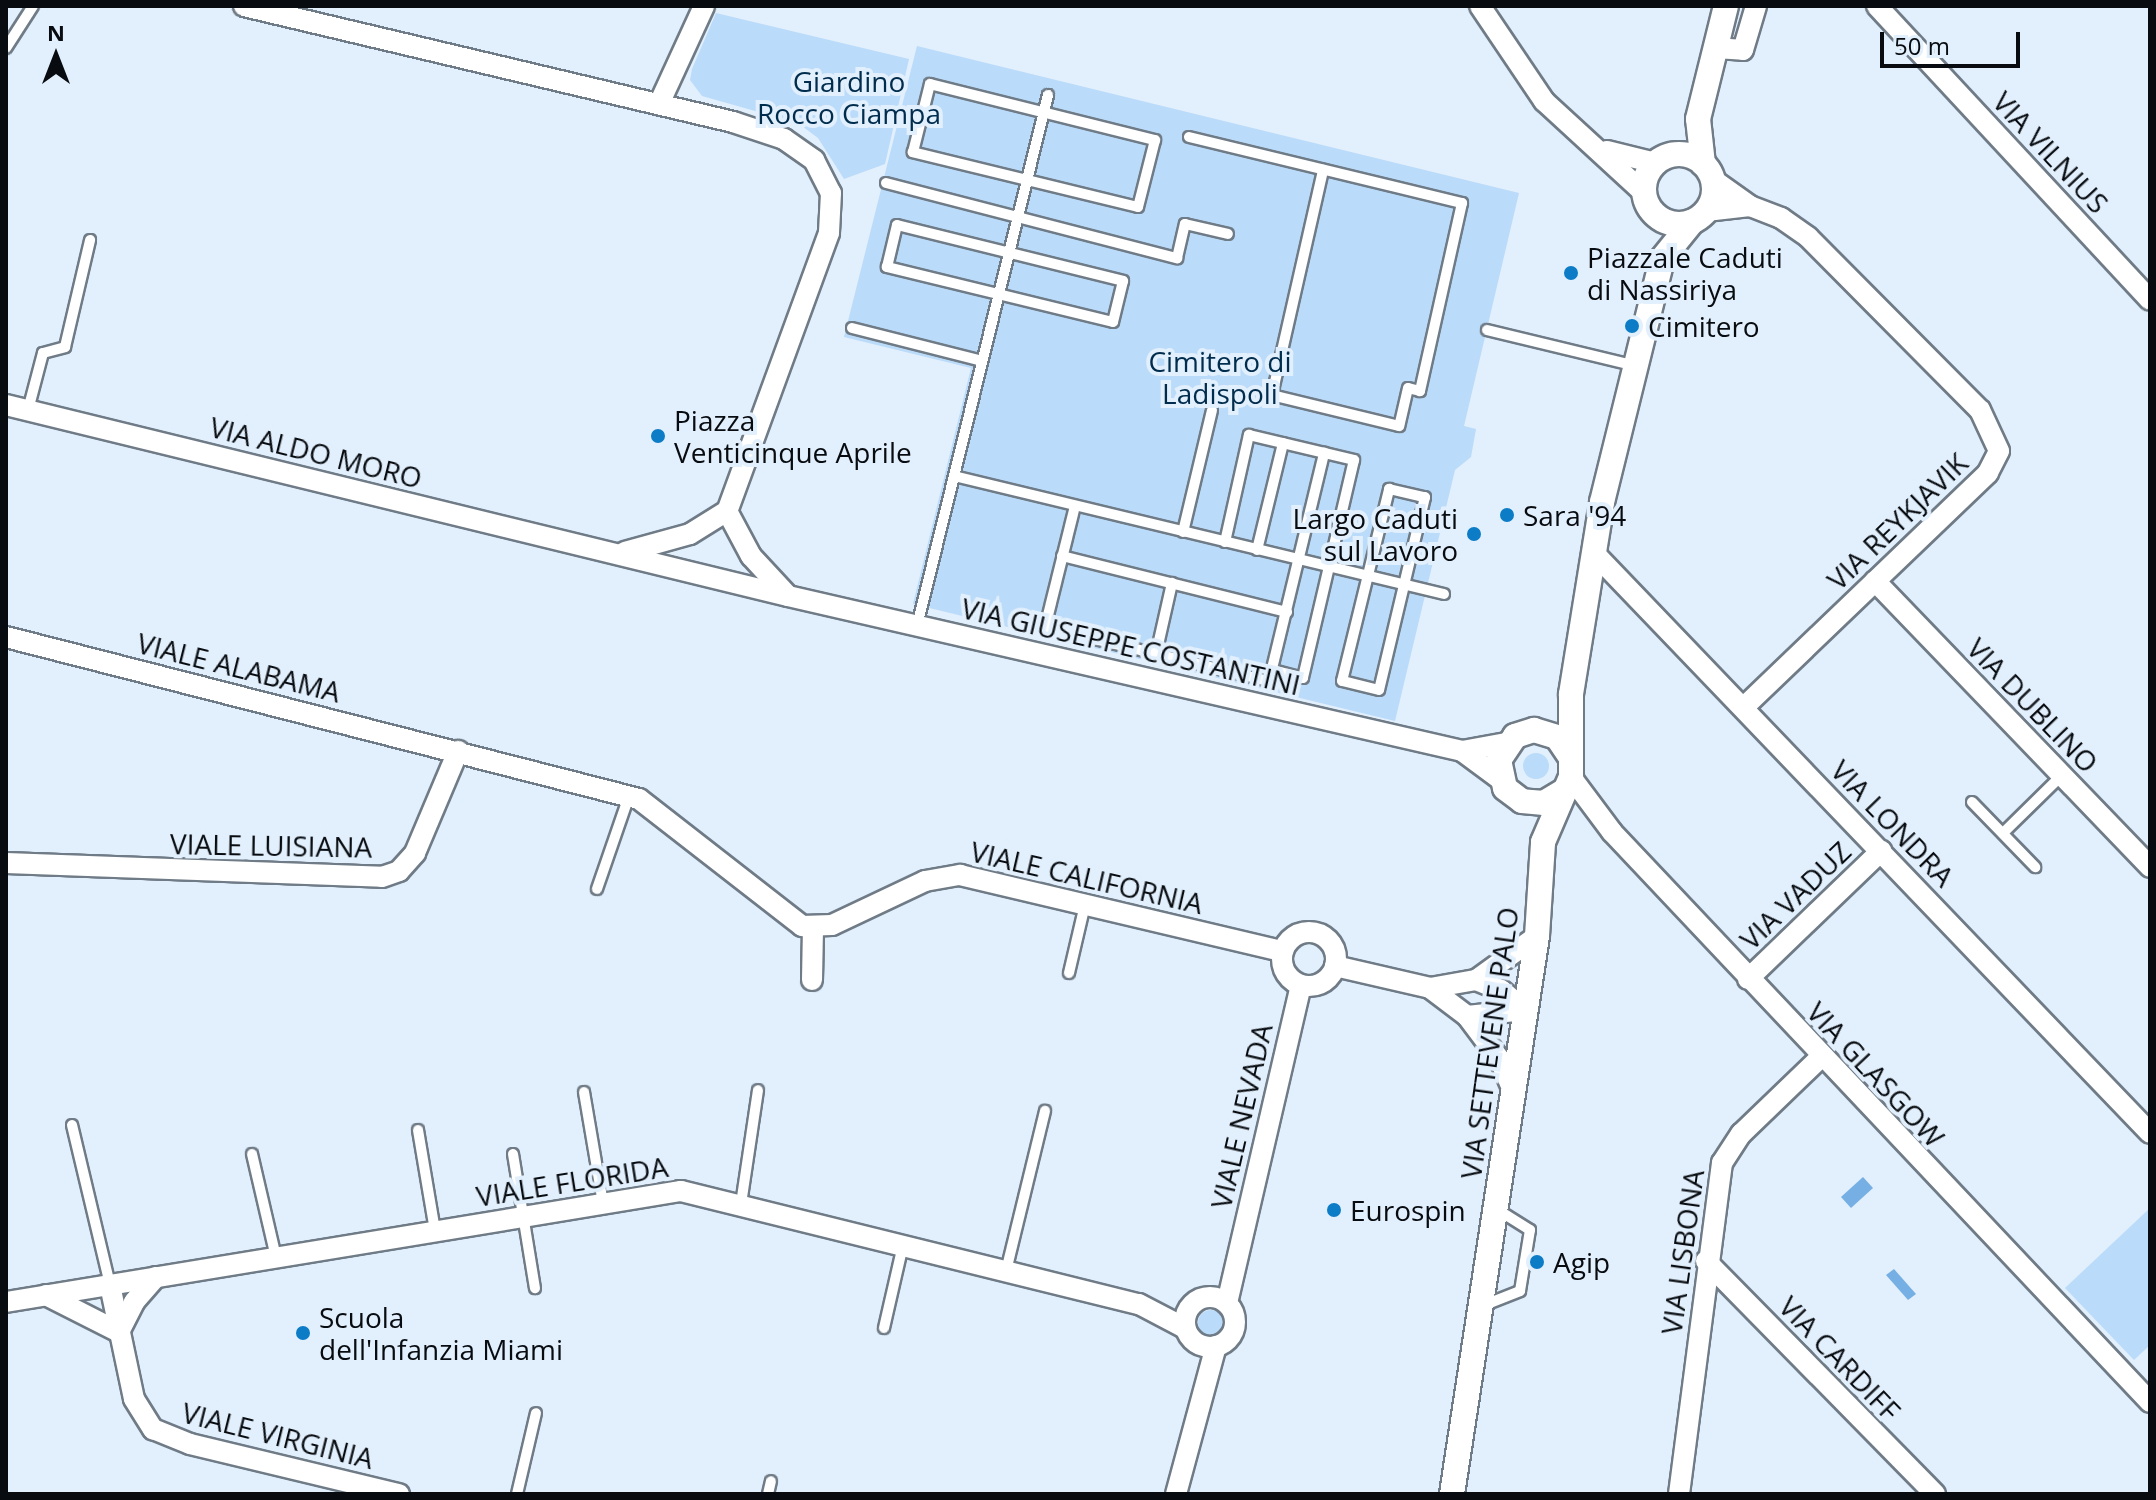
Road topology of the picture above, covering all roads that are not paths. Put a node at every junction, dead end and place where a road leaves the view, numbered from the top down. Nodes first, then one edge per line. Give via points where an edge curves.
1 (33, 6) edge
2 (244, 6) edge
3 (704, 6) edge
4 (1480, 6) edge
5 (1726, 6) edge
6 (1756, 6) edge
7 (1877, 6) edge
8 (6, 48) edge
9 (1716, 48) junction
10 (1048, 95) dead end
11 (659, 104) junction
12 (1044, 112) junction
13 (1698, 119) junction
14 (1189, 137) dead end
15 (1582, 139) junction
16 (1662, 159) junction
17 (1323, 170) junction
18 (1708, 171) junction
19 (1027, 180) junction
20 (886, 183) dead end
21 (1645, 194) junction
22 (1750, 206) junction
23 (1699, 216) junction
24 (1018, 217) junction
25 (1658, 217) junction
26 (1228, 234) dead end
27 (90, 240) dead end
28 (1009, 253) junction
29 (1662, 259) junction
30 (999, 294) junction
31 (2150, 300) edge
32 (852, 328) dead end
33 (1487, 330) dead end
34 (982, 361) junction
35 (1632, 365) junction
36 (6, 405) edge
37 (28, 410) junction
38 (1212, 410) dead end
39 (1283, 443) junction
40 (1324, 453) junction
41 (954, 476) junction
42 (1075, 506) junction
43 (727, 511) junction
44 (1183, 532) junction
45 (1225, 542) junction
46 (1257, 550) junction
47 (1594, 553) junction
48 (614, 554) junction
49 (1062, 556) junction
50 (1299, 559) junction
51 (1331, 567) junction
52 (1368, 576) junction
53 (1875, 581) junction
54 (1172, 583) junction
55 (1405, 585) junction
56 (1444, 594) dead end
57 (788, 596) junction
58 (1287, 612) junction
59 (917, 626) junction
60 (6, 637) edge
61 (1156, 654) junction
62 (1273, 670) junction
63 (1571, 694) junction
64 (1743, 708) junction
65 (1534, 730) junction
66 (1507, 743) junction
67 (458, 751) junction
68 (1462, 751) junction
69 (2062, 775) junction
70 (1568, 776) junction
71 (1506, 788) junction
72 (629, 796) junction
73 (1972, 802) dead end
74 (2003, 833) junction
75 (1543, 842) junction
76 (1881, 851) junction
77 (6, 863) edge
78 (2035, 867) dead end
79 (2150, 867) edge
80 (597, 889) dead end
81 (1085, 905) junction
82 (813, 928) junction
83 (1537, 936) junction
84 (1282, 951) junction
85 (1335, 966) junction
86 (1069, 973) dead end
87 (1748, 979) junction
88 (812, 980) dead end
89 (1476, 980) junction
90 (1301, 985) junction
91 (1430, 988) junction
92 (1525, 1010) junction
93 (1467, 1016) junction
94 (1821, 1057) junction
95 (758, 1090) dead end
96 (1513, 1090) junction
97 (584, 1092) dead end
98 (1045, 1111) dead end
99 (72, 1125) dead end
100 (418, 1130) dead end
101 (2150, 1133) edge
102 (252, 1154) dead end
103 (513, 1154) dead end
104 (603, 1203) junction
105 (741, 1204) junction
106 (1495, 1208) junction
107 (524, 1216) junction
108 (435, 1231) junction
109 (903, 1245) junction
110 (276, 1257) junction
111 (1706, 1261) junction
112 (1006, 1271) junction
113 (156, 1277) junction
114 (110, 1285) junction
115 (535, 1288) dead end
116 (46, 1295) junction
117 (1209, 1301) junction
118 (6, 1302) edge
119 (1139, 1304) junction
120 (1481, 1307) junction
121 (884, 1328) dead end
122 (1185, 1328) junction
123 (119, 1332) junction
124 (1216, 1346) junction
125 (2150, 1402) edge
126 (536, 1413) dead end
127 (771, 1481) dead end
128 (399, 1494) edge
129 (517, 1494) edge
130 (768, 1494) edge
131 (1176, 1494) edge
132 (1452, 1494) edge
133 (1679, 1494) edge
134 (1935, 1494) edge

1 - 8 lane
2 - 11 street
3 - 11 street
4 - 15 street via 1544,101
5 - 9 street, VIA SETTEVENE PALO
6 - 9 street via 1743,50
7 - 31 street, VIA VILNIUS
9 - 13 street, VIA SETTEVENE PALO
10 - 12 lane
11 - 43 street via 784,139 814,160 831,193 829,233
12 - 19 lane
12 - 19 lane via 1155,140 1138,207
12 - 19 lane via 930,84 913,152
13 - 16 street, VIA SETTEVENE PALO
13 - 18 street, VIA SETTEVENE PALO
14 - 17 lane
15 - 16 street via 1618,156
15 - 21 street
16 - 18 street via 1687,155
16 - 21 street, VIA SETTEVENE PALO
17 - 17 lane via 1272,395 1399,426 1408,388 1420,391 1462,203
18 - 22 street, VIA REYKJAVIK
18 - 23 street, VIA SETTEVENE PALO
19 - 24 lane
20 - 24 lane
21 - 25 street, VIA SETTEVENE PALO
22 - 23 street, VIA REYKJAVIK
22 - 53 street, VIA REYKJAVIK via 1781,218 1808,237 1980,410 1998,440 1995,465
23 - 25 street via 1674,223
23 - 29 street, VIA SETTEVENE PALO
24 - 26 lane via 1177,258 1185,224
24 - 28 lane
25 - 29 street, VIA SETTEVENE PALO
27 - 37 lane via 65,347 43,353
28 - 30 lane
28 - 30 lane via 897,225 887,267
28 - 30 lane via 1123,281 1113,322
29 - 35 street, VIA SETTEVENE PALO
30 - 34 lane
32 - 34 lane
33 - 35 lane
34 - 41 lane
35 - 47 street, VIA SETTEVENE PALO
36 - 37 street, VIA ALDO MORO
37 - 48 street, VIA ALDO MORO
38 - 44 lane
39 - 40 lane
39 - 45 lane via 1249,435
39 - 46 lane
40 - 50 lane
40 - 51 lane via 1354,460
41 - 42 lane
41 - 59 lane
42 - 44 lane
42 - 49 lane
43 - 48 street via 658,547
43 - 57 street via 751,556
44 - 45 lane
45 - 46 lane
46 - 50 lane
47 - 63 street, VIA SETTEVENE PALO
47 - 64 street, VIA LONDRA
48 - 57 street, VIA ALDO MORO
49 - 54 lane
49 - 61 lane via 1045,627
50 - 51 lane
50 - 58 lane
51 - 52 lane
51 - 62 lane via 1303,678
52 - 55 lane
52 - 55 lane via 1389,489 1413,494 1425,497
52 - 55 lane via 1342,681 1379,690
53 - 64 street, VIA REYKJAVIK
53 - 69 street, VIA DUBLINO
54 - 58 lane
54 - 61 lane
55 - 56 lane
57 - 59 street, VIA GIUSEPPE COSTANTINI
58 - 62 lane
59 - 68 street, VIA GIUSEPPE COSTANTINI
60 - 67 street, VIALE ALABAMA
61 - 62 lane via 1269,681
63 - 65 street
63 - 70 street, VIA SETTEVENE PALO
64 - 76 street, VIA LONDRA
65 - 66 street
65 - 70 street via 1557,737
66 - 68 street
66 - 71 street via 1499,760
67 - 72 street
67 - 77 street, VIALE LUISIANA via 415,853 399,871 382,877
68 - 71 street
69 - 74 lane
69 - 79 street, VIA DUBLINO
70 - 71 street via 1533,804
70 - 75 street, VIA SETTEVENE PALO
70 - 87 street, VIA GLASGOW via 1612,832
71 - 75 street
72 - 80 lane
72 - 82 street via 667,816 783,915
73 - 74 lane
74 - 78 lane
75 - 83 street, VIA SETTEVENE PALO
76 - 87 street, VIA VADUZ
76 - 101 street, VIA LONDRA
81 - 82 street, VIALE CALIFORNIA via 947,875 837,923
81 - 84 street, VIALE CALIFORNIA
81 - 86 lane
82 - 88 street
83 - 89 street
83 - 92 street, VIA SETTEVENE PALO
84 - 85 street via 1292,937 1316,932 1335,949
84 - 90 street via 1287,975
85 - 90 street via 1326,980
85 - 91 street
87 - 94 street, VIA GLASGOW
89 - 91 street
89 - 92 street via 1501,990
90 - 117 street, VIALE NEVADA via 1236,1261
91 - 93 street
92 - 93 street
92 - 96 street, VIA SETTEVENE PALO
93 - 96 street via 1500,1060
94 - 111 street, VIA LISBONA via 1728,1150
94 - 125 street, VIA GLASGOW
95 - 105 lane
96 - 106 street, VIA SETTEVENE PALO
97 - 104 lane
98 - 112 lane
99 - 114 lane
100 - 108 lane
102 - 110 lane
103 - 107 lane
104 - 105 street, VIALE FLORIDA via 681,1191
104 - 107 street, VIALE FLORIDA
105 - 109 street, VIALE FLORIDA
106 - 120 street, VIA SETTEVENE PALO
106 - 120 lane via 1530,1230 1520,1291
107 - 108 street, VIALE FLORIDA
107 - 115 lane
108 - 110 street, VIALE FLORIDA
109 - 112 street, VIALE FLORIDA
109 - 121 lane
110 - 113 street, VIALE FLORIDA
111 - 133 street, VIA LISBONA
111 - 134 street, VIA CARDIFF
112 - 119 street, VIALE FLORIDA
113 - 114 street, VIALE FLORIDA
113 - 123 street via 134,1302
114 - 116 street, VIALE FLORIDA
114 - 123 street, VIALE VIRGINIA
116 - 118 street, VIALE FLORIDA
116 - 123 street
117 - 119 street, VIALE FLORIDA
117 - 122 street
117 - 124 street via 1234,1312 1234,1330
119 - 122 street, VIALE FLORIDA
120 - 132 street, VIA SETTEVENE PALO
122 - 124 street via 1200,1346
123 - 128 street, VIALE VIRGINIA via 137,1407 158,1432
124 - 131 street
126 - 129 lane
127 - 130 lane

